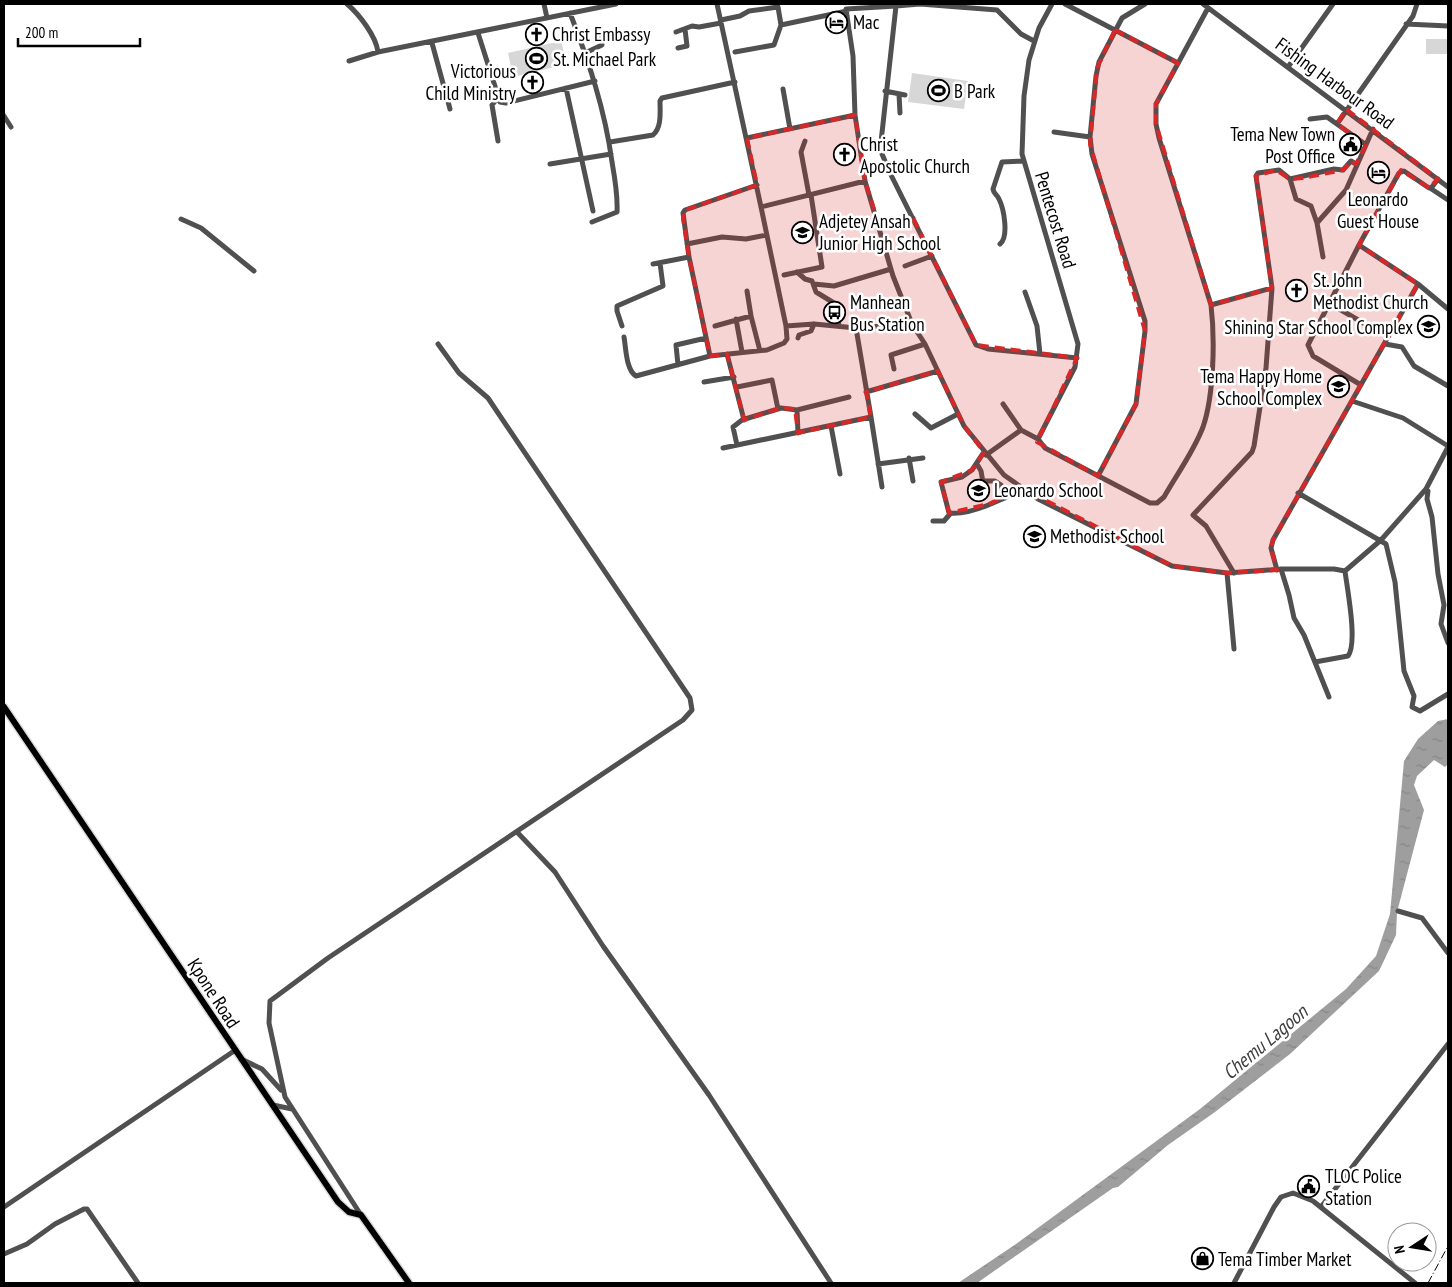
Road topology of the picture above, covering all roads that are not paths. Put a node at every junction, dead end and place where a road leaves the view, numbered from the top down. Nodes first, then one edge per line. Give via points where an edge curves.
1 (347, 4) edge
2 (544, 4) edge
3 (616, 4) edge
4 (718, 4) edge
5 (920, 4) edge
6 (1052, 4) edge
7 (1065, 4) edge
8 (1145, 4) edge
9 (1203, 4) edge
10 (1333, 4) edge
11 (1417, 4) edge
12 (896, 6) junction
13 (846, 8) edge
14 (1208, 8) junction
15 (570, 13) junction
16 (547, 18) junction
17 (721, 22) junction
18 (1406, 24) junction
19 (782, 25) junction
20 (1448, 26) edge
21 (684, 29) junction
22 (1115, 30) junction
23 (676, 32) dead end
24 (478, 33) junction
25 (601, 35) dead end
26 (1034, 41) junction
27 (432, 43) junction
28 (678, 48) dead end
29 (378, 52) junction
30 (735, 52) dead end
31 (585, 53) junction
32 (349, 61) dead end
33 (1178, 63) junction
34 (1288, 67) junction
35 (594, 81) junction
36 (735, 82) junction
37 (566, 88) junction
38 (783, 90) dead end
39 (885, 91) junction
40 (497, 99) junction
41 (450, 109) dead end
42 (1346, 109) junction
43 (900, 113) dead end
44 (855, 115) junction
45 (4, 116) edge
46 (1310, 119) dead end
47 (1336, 124) junction
48 (10, 127) dead end
49 (790, 129) junction
50 (1373, 129) junction
51 (1054, 132) dead end
52 (1090, 137) junction
53 (747, 138) junction
54 (498, 141) dead end
55 (805, 141) dead end
56 (610, 142) junction
57 (1365, 144) junction
58 (611, 154) junction
59 (582, 159) junction
60 (1024, 161) junction
61 (550, 164) dead end
62 (1356, 164) junction
63 (1290, 179) junction
64 (1438, 179) junction
65 (865, 182) junction
66 (757, 185) junction
67 (1448, 187) edge
68 (1430, 188) junction
69 (810, 195) junction
70 (1448, 200) edge
71 (761, 207) junction
72 (593, 211) dead end
73 (913, 218) junction
74 (181, 219) dead end
75 (592, 222) dead end
76 (1317, 223) junction
77 (880, 227) junction
78 (767, 235) junction
79 (687, 244) junction
80 (1000, 244) dead end
81 (1359, 246) junction
82 (932, 256) junction
83 (1324, 256) dead end
84 (689, 257) junction
85 (660, 263) junction
86 (653, 264) dead end
87 (905, 266) dead end
88 (892, 269) junction
89 (254, 271) dead end
90 (797, 272) junction
91 (784, 275) dead end
92 (814, 284) junction
93 (1418, 284) junction
94 (1272, 288) junction
95 (747, 291) dead end
96 (1025, 292) dead end
97 (1329, 303) junction
98 (1211, 305) junction
99 (1448, 309) edge
100 (751, 316) junction
101 (736, 318) junction
102 (814, 324) junction
103 (912, 324) junction
104 (839, 325) junction
105 (622, 326) dead end
106 (715, 326) dead end
107 (786, 326) junction
108 (856, 328) junction
109 (1391, 333) junction
110 (624, 337) dead end
111 (706, 338) junction
112 (798, 338) dead end
113 (438, 344) dead end
114 (925, 344) junction
115 (1385, 344) junction
116 (760, 351) junction
117 (742, 352) junction
118 (727, 354) junction
119 (1040, 354) junction
120 (710, 356) junction
121 (1077, 358) junction
122 (678, 365) junction
123 (894, 370) dead end
124 (938, 371) junction
125 (734, 377) junction
126 (704, 382) dead end
127 (1361, 384) junction
128 (1448, 386) edge
129 (737, 387) junction
130 (866, 392) junction
131 (849, 397) dead end
132 (1352, 401) junction
133 (1003, 404) dead end
134 (778, 409) junction
135 (797, 410) junction
136 (916, 414) dead end
137 (958, 414) junction
138 (872, 417) junction
139 (744, 420) junction
140 (831, 426) junction
141 (1021, 430) junction
142 (798, 433) junction
143 (1038, 439) junction
144 (737, 445) junction
145 (1448, 446) edge
146 (723, 448) dead end
147 (985, 453) junction
148 (909, 458) junction
149 (923, 458) dead end
150 (878, 464) junction
151 (976, 464) junction
152 (840, 474) dead end
153 (1098, 476) junction
154 (913, 481) dead end
155 (983, 481) junction
156 (882, 487) dead end
157 (1022, 488) junction
158 (1426, 489) junction
159 (1298, 493) junction
160 (985, 494) dead end
161 (1005, 498) junction
162 (950, 514) junction
163 (933, 521) dead end
164 (1381, 540) junction
165 (1279, 570) junction
166 (1345, 571) junction
167 (1227, 573) junction
168 (1234, 573) junction
169 (1448, 644) edge
170 (1234, 649) dead end
171 (1315, 662) junction
172 (1448, 694) edge
173 (1329, 698) dead end
174 (4, 706) edge
175 (517, 832) junction
176 (1398, 911) dead end
177 (1448, 953) edge
178 (1448, 1044) edge
179 (234, 1052) junction
180 (240, 1059) junction
181 (283, 1092) junction
182 (270, 1104) junction
183 (292, 1109) junction
184 (4, 1207) edge
185 (1321, 1207) junction
186 (362, 1215) junction
187 (4, 1254) edge
188 (138, 1283) edge
189 (409, 1283) edge
190 (831, 1283) edge
191 (1234, 1283) edge
192 (1414, 1283) edge

1 - 29 street via 365,25
2 - 16 street
3 - 15 street
4 - 17 street
5 - 12 street
5 - 26 street via 997,10 1021,34
6 - 26 street, Pentecost Road
7 - 22 street
8 - 22 street via 1122,18
9 - 14 street, Fishing Harbour Road
10 - 34 street
11 - 18 street
12 - 13 street
12 - 39 street
13 - 19 street
13 - 44 street via 853,56
14 - 33 street
14 - 34 street, Fishing Harbour Road
15 - 16 street
15 - 31 street
16 - 24 street
17 - 19 street via 749,11 778,7
17 - 21 street
17 - 36 street
18 - 20 street
18 - 42 street
19 - 30 street via 775,45
21 - 23 street
21 - 28 street via 687,46
22 - 33 street
22 - 52 street via 1098,68
24 - 27 street
24 - 40 street
25 - 31 street via 602,45
26 - 60 street, Pentecost Road via 1026,77 1022,139
27 - 29 street
27 - 41 street
29 - 32 street
31 - 35 street
33 - 98 street via 1156,104 1156,124
34 - 42 street, Fishing Harbour Road
35 - 37 street
35 - 56 street
36 - 53 street
36 - 56 street via 662,98 656,133
37 - 40 street via 506,103
37 - 59 street
38 - 49 street
39 - 43 street via 902,94
39 - 73 street via 880,148
40 - 54 street via 492,105
42 - 47 street
42 - 50 street, Fishing Harbour Road
44 - 49 street
44 - 65 street
45 - 48 street
46 - 47 street via 1325,117
47 - 57 street
49 - 53 street
50 - 57 street
50 - 64 street, Fishing Harbour Road
51 - 52 street
52 - 153 street via 1092,154 1145,321 1136,404
53 - 66 street
55 - 69 street via 801,152
56 - 58 street
57 - 62 street
58 - 59 street
58 - 75 street via 617,212
59 - 61 street
59 - 72 street
60 - 80 street via 1002,162 993,189 999,198 1006,233
60 - 121 street, Pentecost Road via 1076,336
62 - 63 street via 1351,161 1343,170
62 - 76 street via 1346,190
63 - 76 street via 1296,199 1312,206
63 - 94 street via 1276,170 1259,172 1256,176
64 - 67 street, Fishing Harbour Road
64 - 68 street
65 - 69 street
65 - 77 street
66 - 71 street
66 - 79 street via 685,210
68 - 70 street
68 - 81 street via 1404,171 1399,173
69 - 71 street
69 - 90 street via 822,267
71 - 78 street
73 - 77 street
73 - 82 street
74 - 89 street via 201,228
76 - 83 street
77 - 88 street
78 - 79 street via 746,239 722,237
78 - 107 street
79 - 84 street
81 - 93 street
81 - 97 street
82 - 87 street
82 - 119 street via 976,345
84 - 85 street
84 - 111 street
85 - 86 street
85 - 105 street via 663,286 617,306
88 - 92 street via 834,286
88 - 103 street
90 - 91 street
90 - 92 street
92 - 104 street via 818,293 836,306
93 - 99 street
93 - 109 street
94 - 98 street
94 - 168 street via 1266,368 1252,452 1192,515 1206,526
95 - 100 street
96 - 119 street via 1037,326
97 - 109 street via 1365,324
97 - 127 street via 1308,342 1308,348 1313,356
98 - 153 street via 1212,366 1204,425 1164,497 1157,503 1150,503
100 - 101 street
100 - 116 street
101 - 106 street
101 - 117 street
102 - 104 street
102 - 107 street
102 - 112 street via 811,331
103 - 108 street
103 - 114 street
104 - 108 street
107 - 116 street via 788,337 784,343
108 - 130 street
109 - 115 street
110 - 122 street via 629,365 636,376
111 - 120 street
111 - 122 street via 676,345
113 - 175 street via 459,373 488,398 691,701 692,710 684,720
114 - 123 street via 891,355
114 - 124 street
115 - 127 street
115 - 128 street via 1402,347 1414,366
116 - 117 street
117 - 118 street
118 - 120 street
118 - 125 street
119 - 121 street
120 - 122 street
121 - 143 street, Pentecost Road via 1072,375
124 - 130 street
124 - 137 street
125 - 126 street
125 - 129 street
127 - 132 street
129 - 134 street via 772,380
129 - 139 street
130 - 138 street
131 - 135 street
132 - 145 street via 1403,418
132 - 159 street
133 - 141 street
134 - 135 street
134 - 139 street
135 - 142 street
136 - 137 street via 931,428
137 - 147 street
138 - 140 street
138 - 150 street
139 - 144 street via 733,427
140 - 142 street
140 - 152 street
141 - 143 street
141 - 147 street
142 - 144 street
143 - 153 street via 1045,448
144 - 146 street
145 - 158 street
147 - 151 street
147 - 157 street via 1004,475
148 - 149 street
148 - 150 street
148 - 154 street
150 - 156 street
151 - 155 street
151 - 162 street via 962,477 941,482
155 - 160 street
155 - 161 street via 1001,484
157 - 161 street
157 - 167 street via 1085,524 1172,566
158 - 164 street
158 - 169 street via 1444,605 1441,624
159 - 164 street
159 - 165 street via 1271,548
161 - 162 street
162 - 163 street via 944,521
164 - 166 street
164 - 172 street via 1388,546 1393,567 1404,671 1414,696 1412,707 1420,711
165 - 166 street
165 - 168 street
165 - 171 street via 1294,618
166 - 171 street via 1353,631 1351,651 1348,656
167 - 168 street
167 - 170 street
171 - 173 street
174 - 179 main road, Kpone Road
175 - 181 street via 273,997 268,1009 269,1023
175 - 190 street via 555,872 603,946 714,1101
176 - 177 street via 1422,918
178 - 185 street
179 - 180 main road, Kpone Road
179 - 184 street
180 - 181 street via 262,1069
180 - 182 main road, Kpone Road
181 - 183 street
182 - 183 street
182 - 186 main road, Kpone Road via 338,1202 349,1212
183 - 186 street
185 - 191 street via 1293,1192 1282,1197
185 - 192 street
186 - 189 main road, Kpone Road
187 - 188 street via 87,1209

